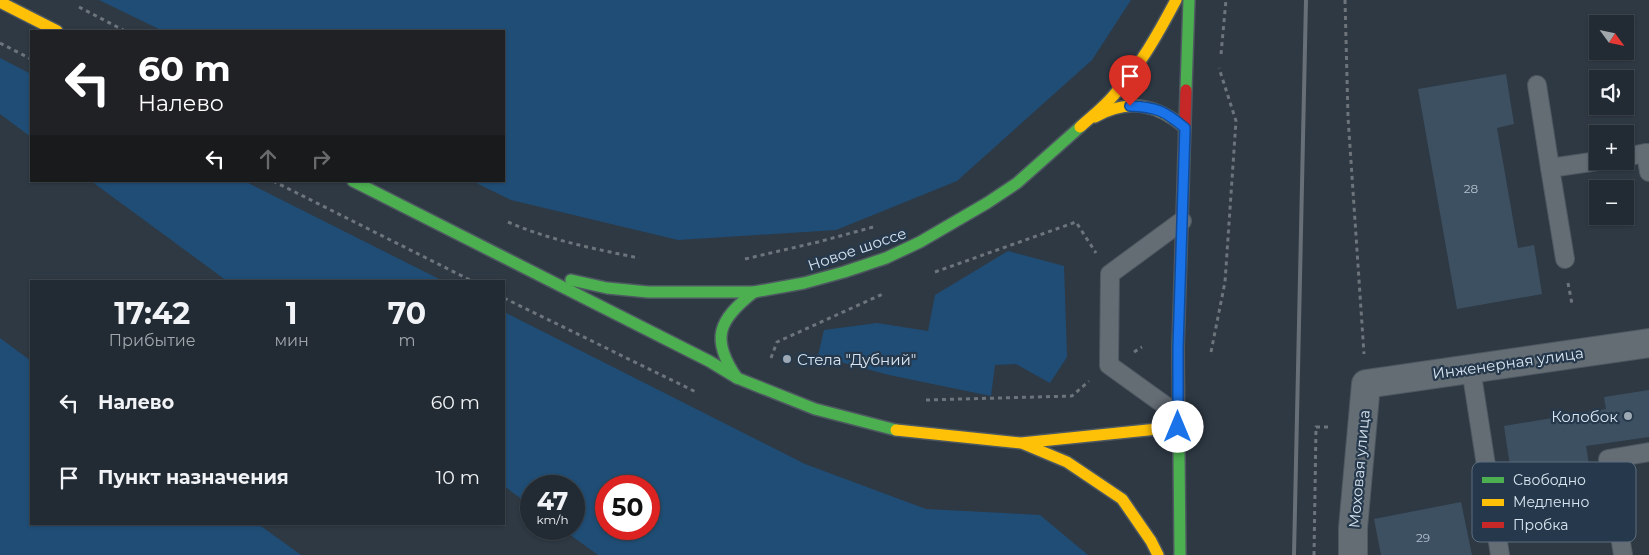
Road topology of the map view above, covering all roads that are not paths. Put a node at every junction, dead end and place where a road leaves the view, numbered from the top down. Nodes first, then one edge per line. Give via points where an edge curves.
1 (1176, 0) edge
2 (1189, 0) edge
3 (0, 2) edge
4 (55, 30) edge
5 (1537, 85) dead end
6 (1086, 123) junction
7 (1185, 128) junction
8 (1648, 153) edge
9 (1634, 155) edge
10 (1589, 162) edge
11 (1550, 168) junction
12 (1649, 172) edge
13 (355, 182) edge
14 (1182, 221) junction
15 (1564, 259) dead end
16 (510, 260) junction
17 (754, 292) junction
18 (1649, 343) edge
19 (1471, 368) junction
20 (737, 378) junction
21 (1366, 384) joint
22 (1177, 420) junction
23 (1020, 443) junction
24 (1649, 452) edge
25 (1486, 462) edge
26 (1608, 462) edge
27 (1498, 542) edge
28 (1621, 542) edge
29 (1158, 555) edge
30 (1180, 555) edge
31 (1353, 555) edge
32 (1500, 555) edge
33 (1623, 555) edge

1 - 6 main road, Новое шоссе via 1131,75
2 - 7 main road
3 - 4 main road
5 - 11 lane
6 - 7 main road via 1104,110 1150,107 1164,112
6 - 17 main road, Новое шоссе via 1017,183 920,242 844,272
7 - 14 main road
8 - 9 lane
8 - 12 lane
10 - 11 lane
11 - 15 lane
13 - 16 main road, Новое шоссе
14 - 22 main road
14 - 22 lane via 1110,274 1109,365
16 - 17 main road, Новое шоссе via 575,282 607,288 648,292
16 - 20 main road, Новое шоссе
17 - 20 main road via 726,320 720,343 726,362
18 - 19 street, Инженерная улица
19 - 21 street, Инженерная улица
19 - 25 lane
20 - 23 main road, Новое шоссе via 815,409 896,430
21 - 31 street, Моховая улица
22 - 23 main road, Новое шоссе
22 - 30 main road
23 - 29 main road, Новое шоссе via 1067,462 1122,499
24 - 26 lane via 1608,459
27 - 32 lane
28 - 33 lane

